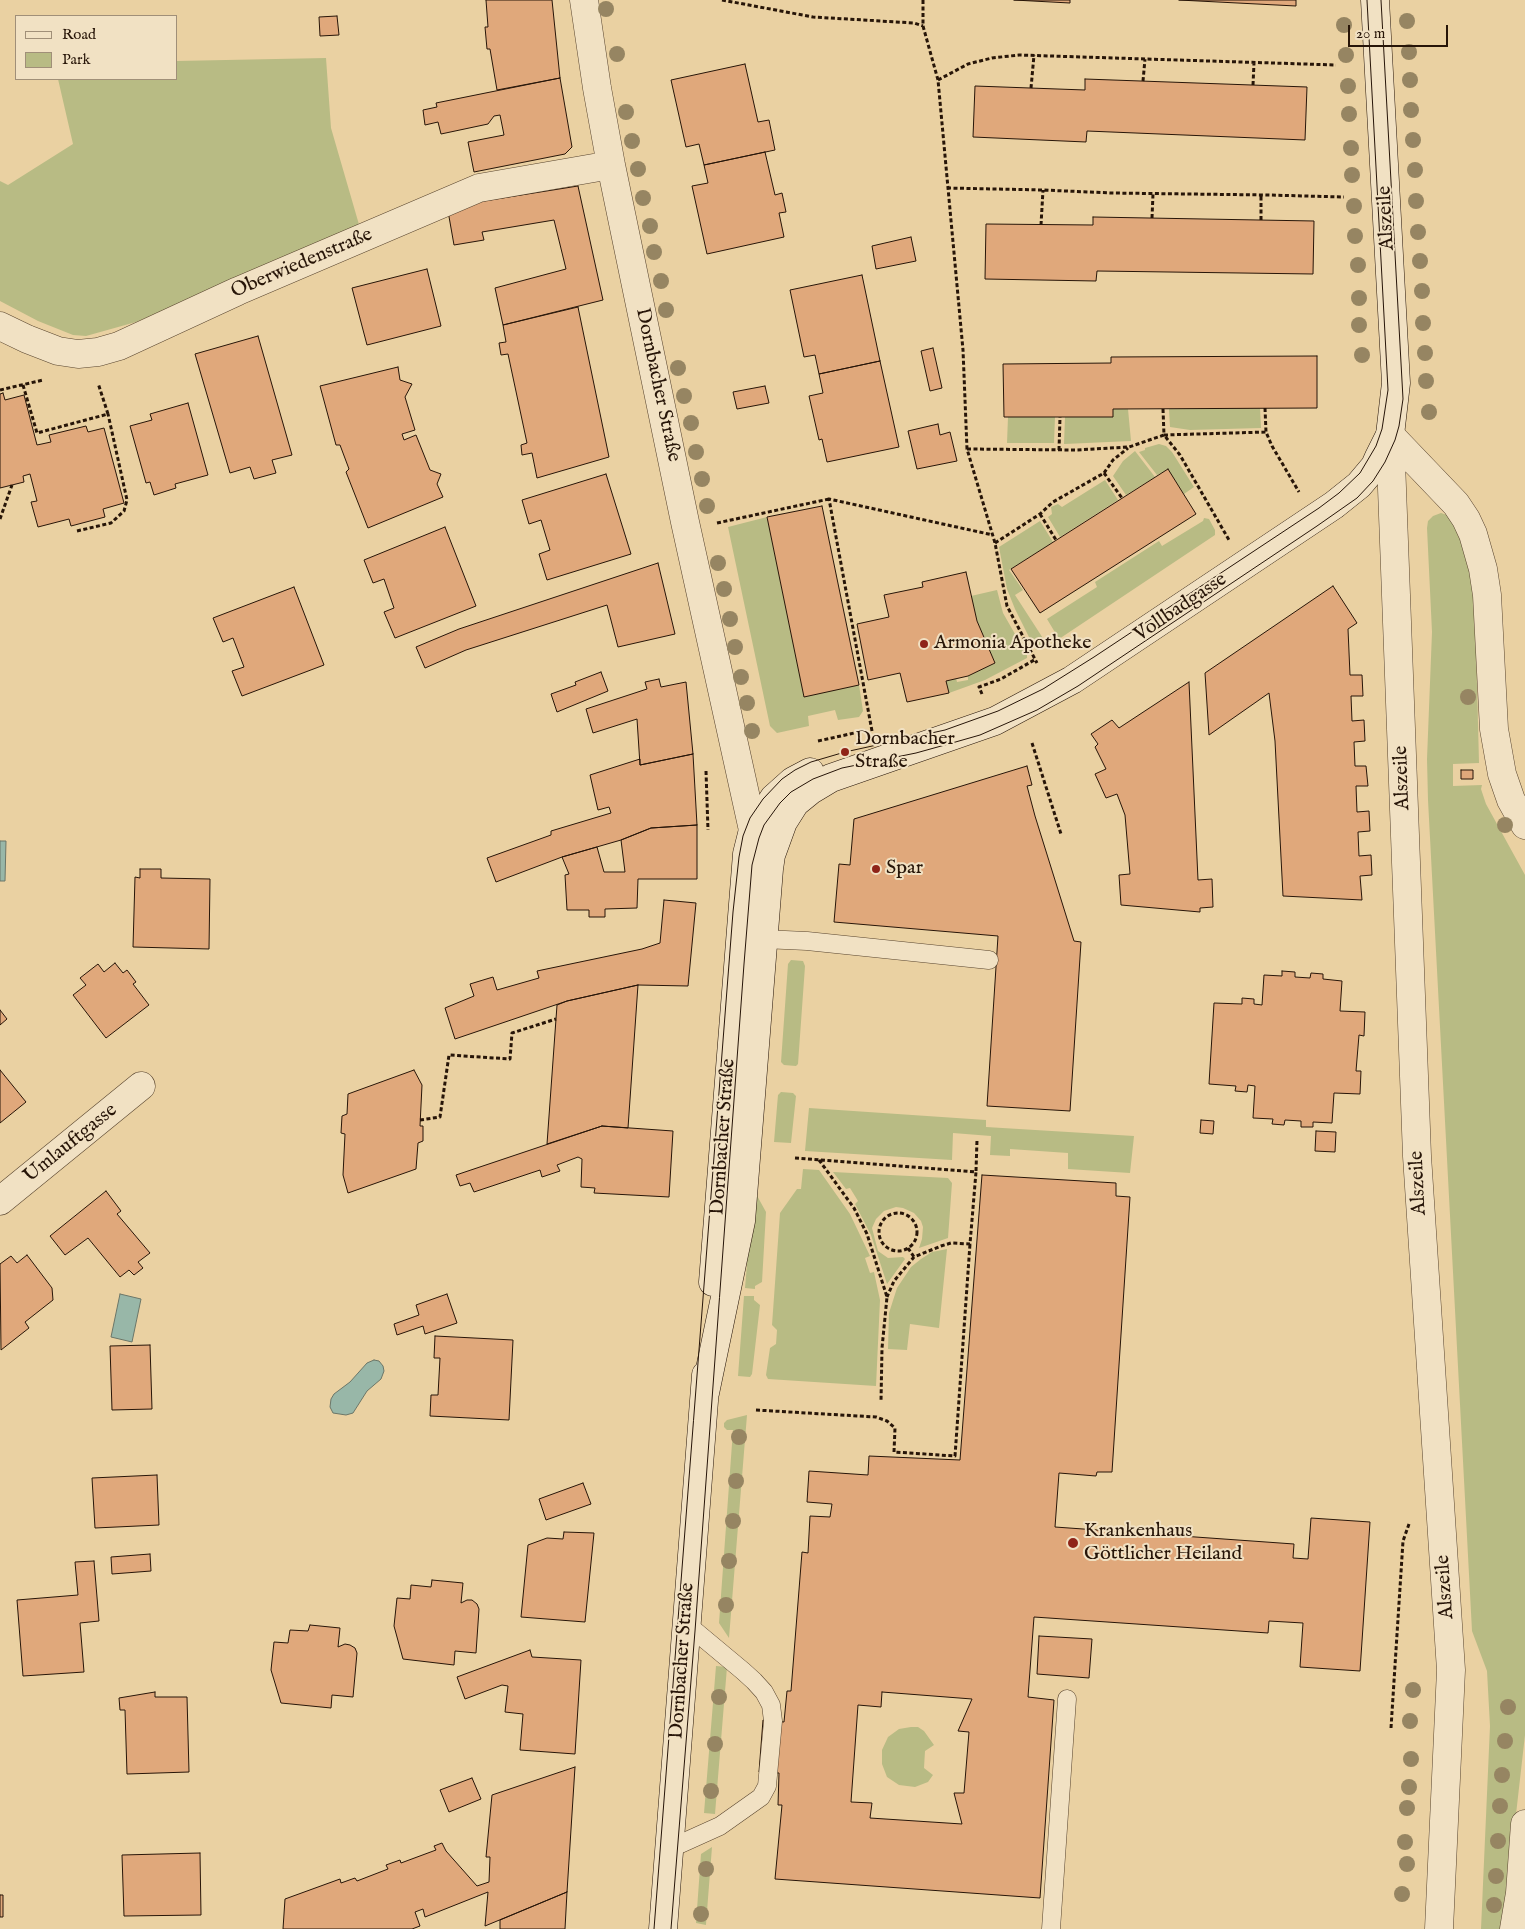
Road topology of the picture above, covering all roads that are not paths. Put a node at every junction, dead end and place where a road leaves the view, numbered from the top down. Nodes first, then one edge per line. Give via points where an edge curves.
1 (584, 0) edge
2 (1375, 0) edge
3 (611, 165) junction
4 (0, 326) edge
5 (1390, 435) junction
6 (939, 739) junction
7 (795, 803) joint
8 (1525, 825) edge
9 (753, 830) junction
10 (763, 939) junction
11 (989, 960) dead end
12 (141, 1086) dead end
13 (0, 1201) edge
14 (705, 1393) junction
15 (684, 1646) junction
16 (1067, 1699) dead end
17 (1525, 1824) edge
18 (669, 1849) junction
19 (1518, 1924) edge
20 (663, 1929) edge
21 (1051, 1929) edge
22 (1439, 1929) edge

1 - 3 street, Dornbacher Straße
2 - 5 street, Alszeile via 1396,383
3 - 4 street, Oberwiedenstraße via 479,188 119,346 90,353 58,352
3 - 9 street, Dornbacher Straße
5 - 6 street, Vollbadgasse via 1375,466 1359,485 1244,566 1045,696 996,721
5 - 8 street via 1456,504 1473,534 1487,595 1494,728 1502,774
5 - 22 street, Alszeile via 1417,1156 1451,1670
6 - 7 street, Vollbadgasse via 830,778
6 - 9 street, Vollbadgasse via 817,768 780,792
7 - 10 street, Dornbacher Straße via 783,822 771,855
9 - 14 street, Dornbacher Straße via 744,873
10 - 11 lane
10 - 14 street, Dornbacher Straße via 741,1221
12 - 13 street, Umlauftgasse
14 - 15 street, Dornbacher Straße
15 - 18 street, Dornbacher Straße
15 - 18 lane via 695,1631 754,1680 771,1705 774,1721 767,1786 761,1797 720,1826
16 - 21 lane
17 - 19 street
18 - 20 street, Dornbacher Straße

